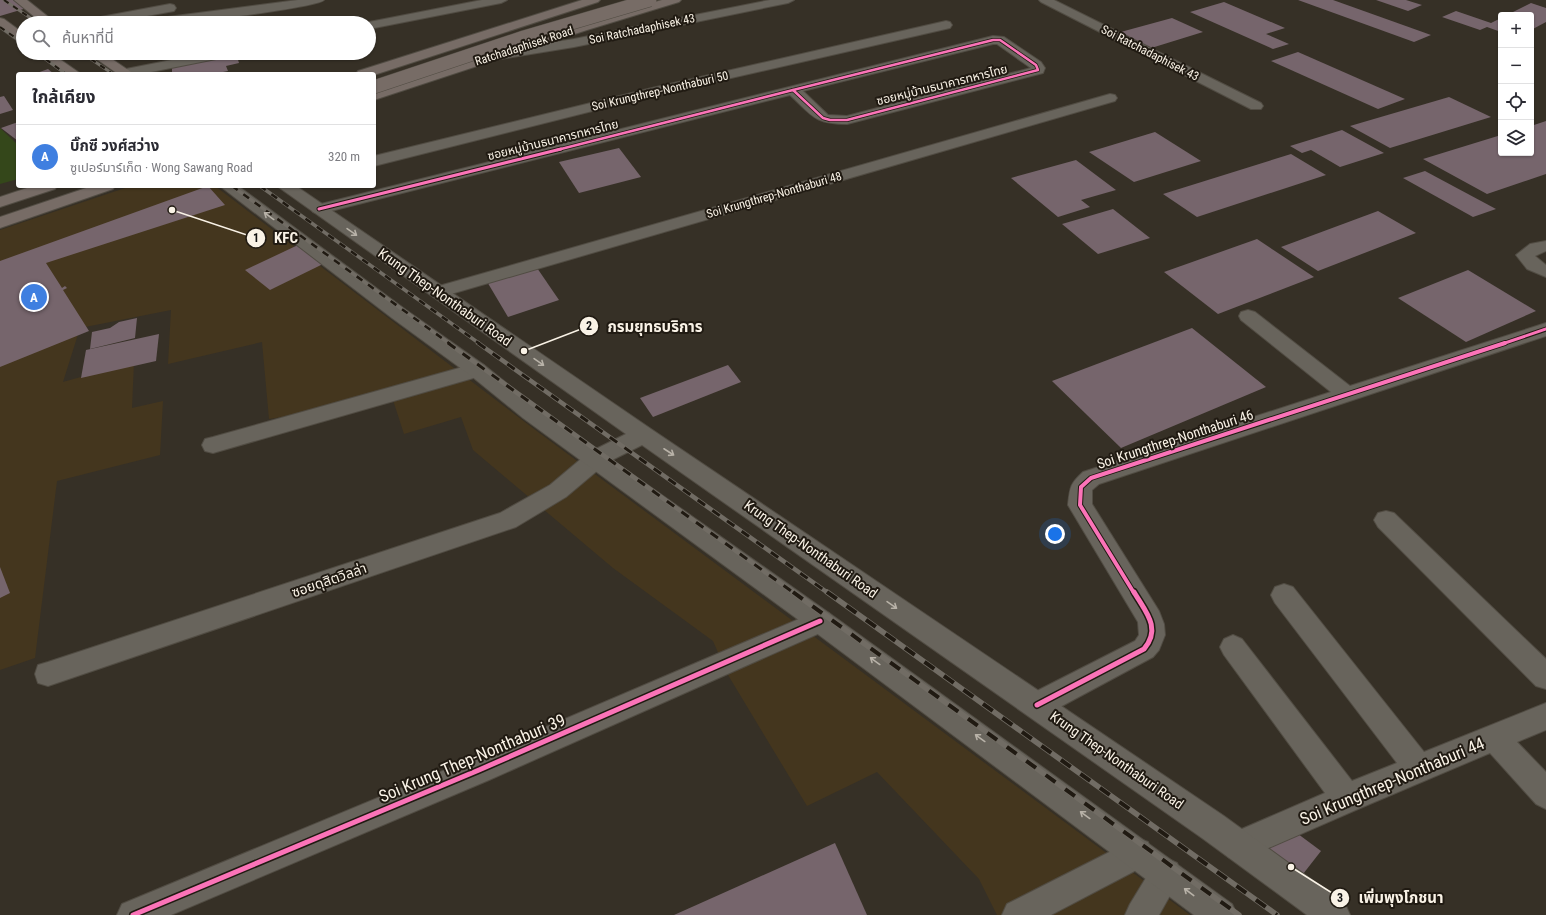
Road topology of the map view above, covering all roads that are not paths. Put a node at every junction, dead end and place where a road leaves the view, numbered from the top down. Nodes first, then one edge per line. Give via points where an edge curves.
1 (20, 0) edge
2 (318, 0) edge
3 (501, 0) edge
4 (594, 0) edge
5 (624, 0) edge
6 (650, 0) edge
7 (675, 0) edge
8 (788, 0) edge
9 (1045, 0) edge
10 (185, 5) dead end
11 (41, 16) edge
12 (127, 16) edge
13 (207, 16) edge
14 (0, 22) edge
15 (376, 24) edge
16 (946, 25) dead end
17 (16, 34) edge
18 (477, 37) junction
19 (499, 54) junction
20 (53, 60) edge
21 (105, 60) edge
22 (193, 60) edge
23 (71, 72) edge
24 (124, 72) edge
25 (136, 72) edge
26 (369, 72) edge
27 (376, 78) edge
28 (376, 85) edge
29 (792, 89) junction
30 (376, 95) edge
31 (1110, 98) dead end
32 (1256, 106) dead end
33 (376, 161) edge
34 (16, 187) edge
35 (43, 188) edge
36 (73, 188) edge
37 (101, 188) edge
38 (231, 188) edge
39 (288, 188) edge
40 (0, 192) edge
41 (0, 202) edge
42 (319, 209) junction
43 (0, 213) edge
44 (0, 223) edge
45 (1546, 246) edge
46 (1546, 272) edge
47 (438, 292) junction
48 (1248, 316) dead end
49 (1546, 329) edge
50 (476, 370) junction
51 (1347, 394) junction
52 (643, 435) junction
53 (213, 445) dead end
54 (596, 459) junction
55 (1386, 520) dead end
56 (1284, 595) dead end
57 (820, 621) junction
58 (1233, 647) dead end
59 (48, 674) dead end
60 (1546, 677) edge
61 (1037, 705) junction
62 (1546, 716) edge
63 (1495, 738) junction
64 (1419, 769) junction
65 (1546, 794) edge
66 (1347, 798) junction
67 (1239, 846) junction
68 (1137, 853) junction
69 (1166, 874) junction
70 (133, 915) edge
71 (1018, 915) edge
72 (1141, 915) edge
73 (1221, 915) edge
74 (1334, 915) edge

1 - 11 main road
2 - 13 street
3 - 15 street
4 - 18 main road, Ratchadaphisek Road
5 - 27 main road, Ratchadaphisek Road
6 - 28 main road, Ratchadaphisek Road, bridge
7 - 19 main road, Ratchadaphisek Road
8 - 19 street, Soi Ratchadaphisek 43 via 574,43
9 - 32 street, Soi Ratchadaphisek 43
10 - 12 street
14 - 17 main road
16 - 33 street, Soi Krungthrep-Nonthaburi 50 via 652,92
18 - 19 main road via 457,51 476,57
18 - 26 main road, Ratchadaphisek Road
19 - 30 main road, Ratchadaphisek Road
20 - 23 main road
21 - 24 main road
22 - 25 street
29 - 29 street, ซอยหมู่บ้านธนาคารทหารไทย via 823,118 847,120 1038,68 1002,42 994,40
29 - 42 street, ซอยหมู่บ้านธนาคารทหารไทย
31 - 47 street, Soi Krungthrep-Nonthaburi 48
34 - 40 main road
35 - 41 main road
36 - 43 main road
37 - 44 main road
50 -> 38 street
39 - 42 street, Krung Thep-Nonthaburi Road
42 -> 47 street, Krung Thep-Nonthaburi Road
45 - 46 street via 1536,248 1525,255 1533,265
47 -> 52 street, Krung Thep-Nonthaburi Road
48 - 51 street
49 - 51 street, Soi Krungthrep-Nonthaburi 46
50 - 53 street
50 - 54 street via 530,413
51 - 61 street, Soi Krungthrep-Nonthaburi 46 via 1091,478 1081,487 1080,505 1150,619 1154,632 1144,649
52 - 54 street, ซอยดุสิตวิลล่า
52 -> 61 street, Krung Thep-Nonthaburi Road
54 - 57 street
54 - 59 street, ซอยดุสิตวิลล่า via 558,491 508,520
55 - 60 street
56 - 64 street
68 -> 57 street
57 - 70 street, Soi Krung Thep-Nonthaburi 39 via 479,770
58 - 66 street
61 - 67 street, Krung Thep-Nonthaburi Road
62 - 63 street, Soi Krungthrep-Nonthaburi 44
63 - 64 street, Soi Krungthrep-Nonthaburi 44
63 - 65 street
64 - 66 street, Soi Krungthrep-Nonthaburi 44
66 - 67 street, Soi Krungthrep-Nonthaburi 44
67 - 74 street, Krung Thep-Nonthaburi Road
68 - 69 street
68 - 71 street
69 - 72 street
73 -> 69 street

